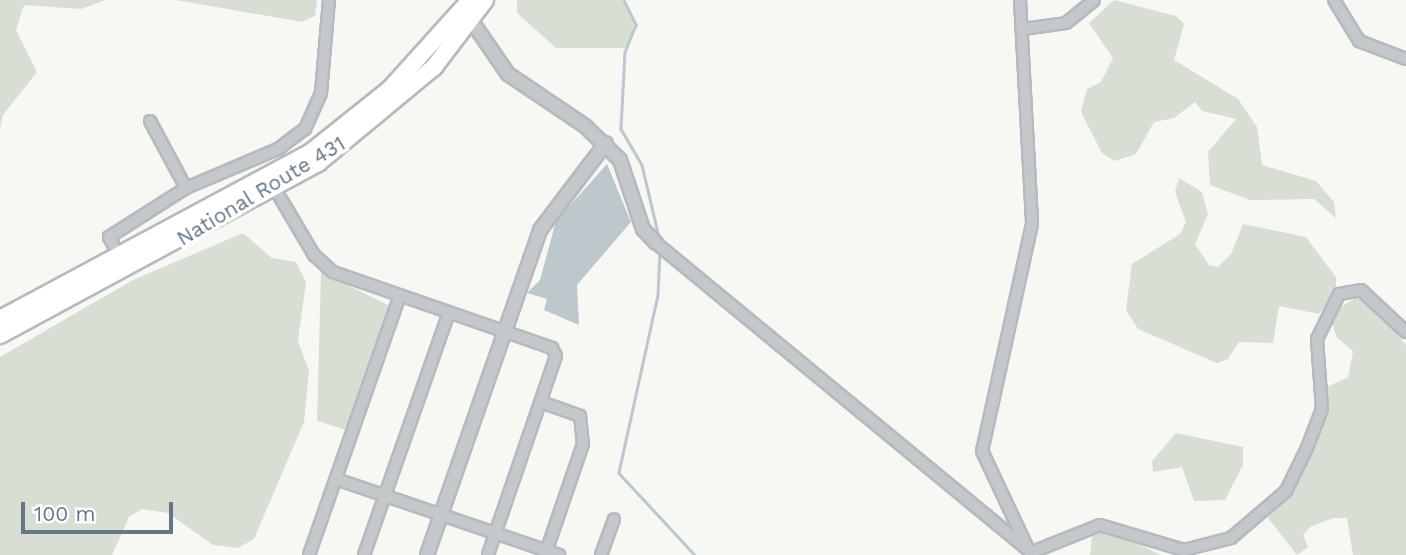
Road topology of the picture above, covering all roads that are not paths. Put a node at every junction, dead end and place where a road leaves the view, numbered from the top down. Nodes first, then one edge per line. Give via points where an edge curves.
1 (329, 0) edge
2 (485, 0) edge
3 (1020, 0) edge
4 (1094, 0) edge
5 (1334, 0) edge
6 (466, 7) edge
7 (1023, 29) junction
8 (1406, 59) edge
9 (150, 121) dead end
10 (606, 143) junction
11 (186, 188) junction
12 (275, 189) junction
13 (661, 247) joint
14 (120, 257) junction
15 (400, 295) junction
16 (449, 312) junction
17 (0, 320) edge
18 (504, 331) junction
19 (1406, 332) edge
20 (0, 335) edge
21 (541, 402) junction
22 (336, 479) junction
23 (384, 496) junction
24 (441, 515) junction
25 (614, 519) dead end
26 (496, 534) junction
27 (546, 553) edge
28 (1031, 554) edge
29 (309, 555) edge
30 (364, 555) edge
31 (427, 555) edge
32 (488, 555) edge
33 (559, 555) edge
34 (601, 555) edge

1 - 11 street via 321,93 305,128 278,149
2 - 6 highway, National Route 431
3 - 7 street
4 - 7 street via 1066,23
5 - 8 street via 1359,41
6 - 10 street via 508,74
6 - 12 highway, National Route 431 via 401,99
6 - 14 highway, National Route 431 via 346,128
7 - 28 street via 1032,224 982,451
9 - 11 street
10 - 13 street via 632,182 643,229
10 - 18 street via 540,230
11 - 14 street via 109,237
12 - 15 street via 314,255 333,272
12 - 20 highway, National Route 431
13 - 28 street
14 - 17 highway, National Route 431
15 - 16 street
15 - 22 street
16 - 18 street
16 - 23 street
18 - 21 street via 552,348 556,356
18 - 24 street
19 - 28 street via 1361,290 1339,294 1317,338 1322,410 1307,448 1286,491 1231,538 1184,550 1100,525
21 - 26 street
21 - 27 street via 580,416 583,444
22 - 23 street
22 - 29 street
23 - 24 street
23 - 30 street
24 - 26 street
24 - 31 street
25 - 34 street
26 - 27 street
26 - 32 street
27 - 33 street

